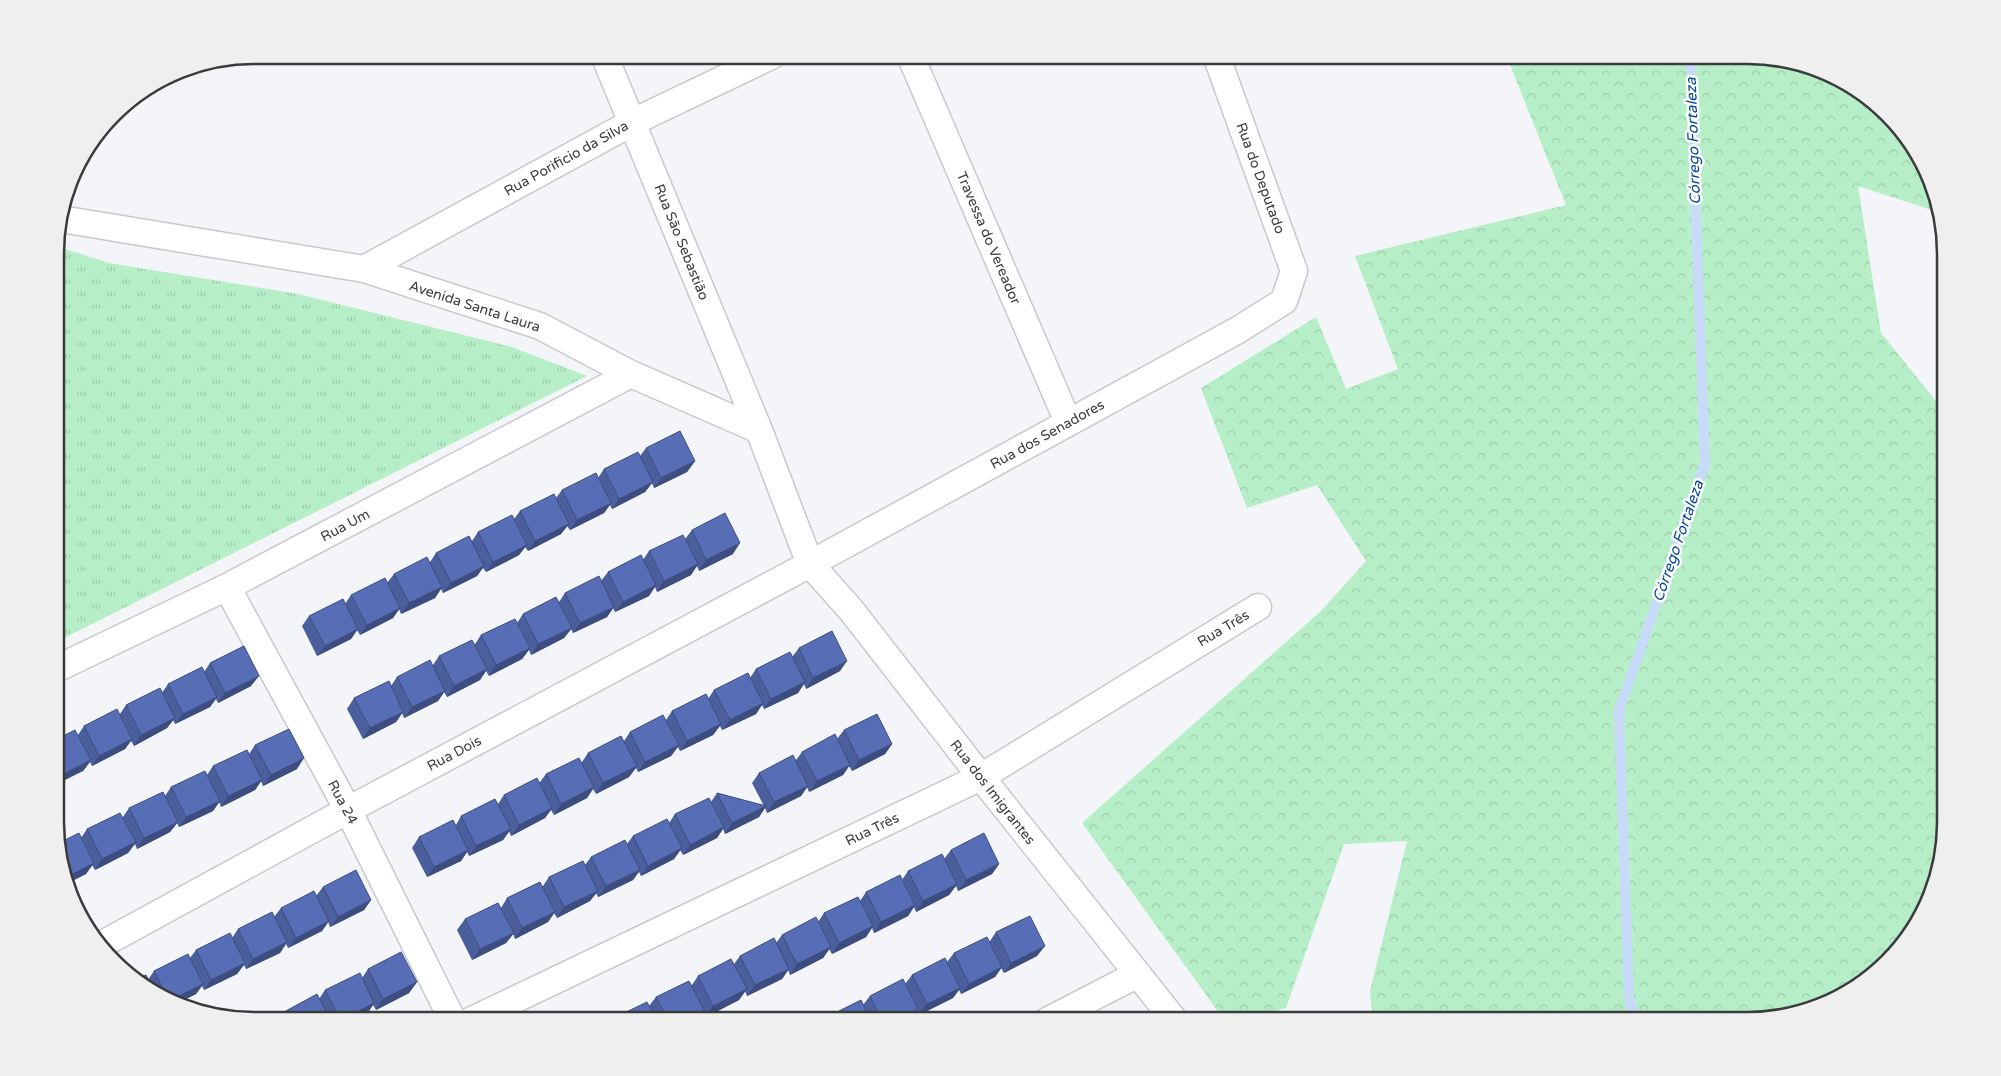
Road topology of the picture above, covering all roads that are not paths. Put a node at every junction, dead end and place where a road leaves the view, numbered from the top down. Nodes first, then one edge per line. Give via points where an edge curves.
1 (608, 64) edge
2 (754, 64) edge
3 (914, 64) edge
4 (1219, 64) edge
5 (633, 122) junction
6 (66, 220) edge
7 (364, 269) junction
8 (1284, 302) joint
9 (630, 374) junction
10 (1068, 422) junction
11 (759, 430) junction
12 (810, 564) junction
13 (227, 587) junction
14 (1258, 607) dead end
15 (64, 665) edge
16 (981, 777) junction
17 (348, 810) junction
18 (106, 942) edge
19 (1138, 974) junction
20 (449, 1012) edge
21 (489, 1012) edge
22 (1064, 1012) edge
23 (1168, 1012) edge

1 - 5 street, Rua São Sebastião
2 - 5 street, Rua Porificio da Silva
3 - 10 street, Travessa do Vereador
4 - 8 street, Rua do Deputado via 1294,271
5 - 7 street, Rua Porificio da Silva
5 - 11 street, Rua São Sebastião
6 - 7 street, Avenida Santa Laura
7 - 9 street, Avenida Santa Laura via 540,326
8 - 10 street, Rua dos Senadores
9 - 11 street, Avenida Santa Laura
9 - 13 street, Rua Um
10 - 12 street, Rua dos Senadores
11 - 12 street
12 - 16 street, Rua dos Imigrantes via 851,610
12 - 17 street, Rua Dois
13 - 15 street, Rua Um
13 - 17 street, Rua 24
14 - 16 street, Rua Três
16 - 19 street, Rua dos Imigrantes
16 - 21 street, Rua Três
17 - 18 street, Rua Dois
17 - 20 street, Rua 24
19 - 22 street
19 - 23 street, Rua dos Imigrantes

